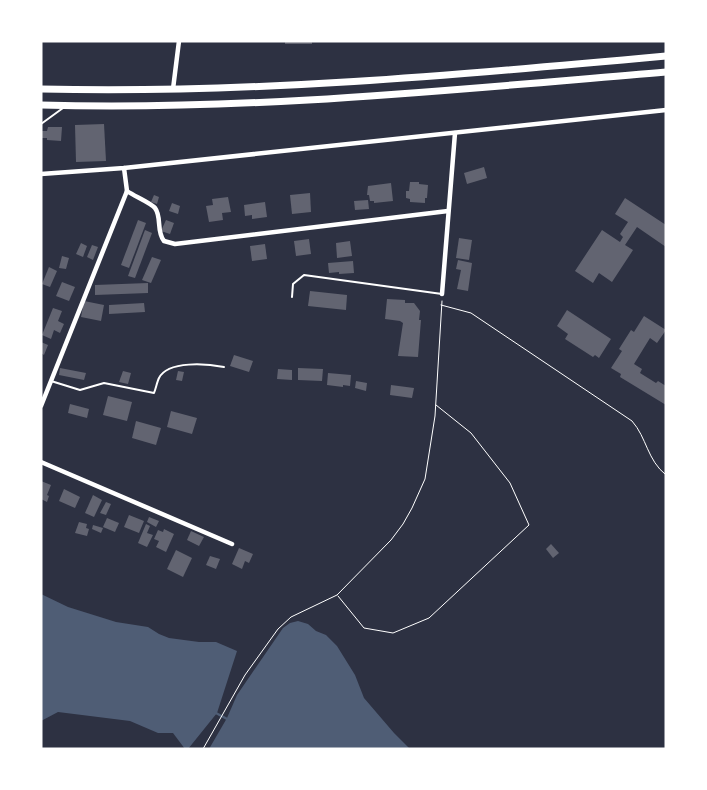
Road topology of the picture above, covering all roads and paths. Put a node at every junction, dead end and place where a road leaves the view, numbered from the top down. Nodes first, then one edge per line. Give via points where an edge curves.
1 (179, 41) edge
2 (666, 56) edge
3 (666, 72) edge
4 (41, 89) edge
5 (174, 89) junction
6 (41, 105) edge
7 (66, 106) junction
8 (666, 110) edge
9 (41, 124) edge
10 (455, 134) junction
11 (124, 168) junction
12 (41, 174) edge
13 (127, 191) junction
14 (448, 211) junction
15 (442, 294) junction
16 (292, 297) dead end
17 (442, 305) junction
18 (224, 367) dead end
19 (51, 382) junction
20 (435, 405) junction
21 (41, 406) edge
22 (41, 462) edge
23 (666, 475) edge
24 (232, 544) dead end
25 (337, 595) junction
26 (203, 749) edge

1 - 5 street
2 - 5 highway via 397,80
3 - 7 highway via 398,94 246,102
4 - 5 highway
6 - 7 highway
7 - 9 lane
8 - 10 street
10 - 11 street
10 - 14 street
11 - 12 street
11 - 13 street
13 - 14 street via 156,209 160,236 164,242 175,244
13 - 19 street
14 - 15 street
15 - 16 lane via 304,275 293,284
15 - 17 path
17 - 20 path
17 - 23 path via 471,312 622,414 636,426 653,462
18 - 19 lane via 210,364 170,368 160,376 154,393 104,384 80,390
19 - 21 street
20 - 25 path via 426,479 412,508 391,540
20 - 25 path via 471,433 510,484 529,525 429,618 393,633 364,628
22 - 24 street
25 - 26 path via 291,617 278,629 245,675

